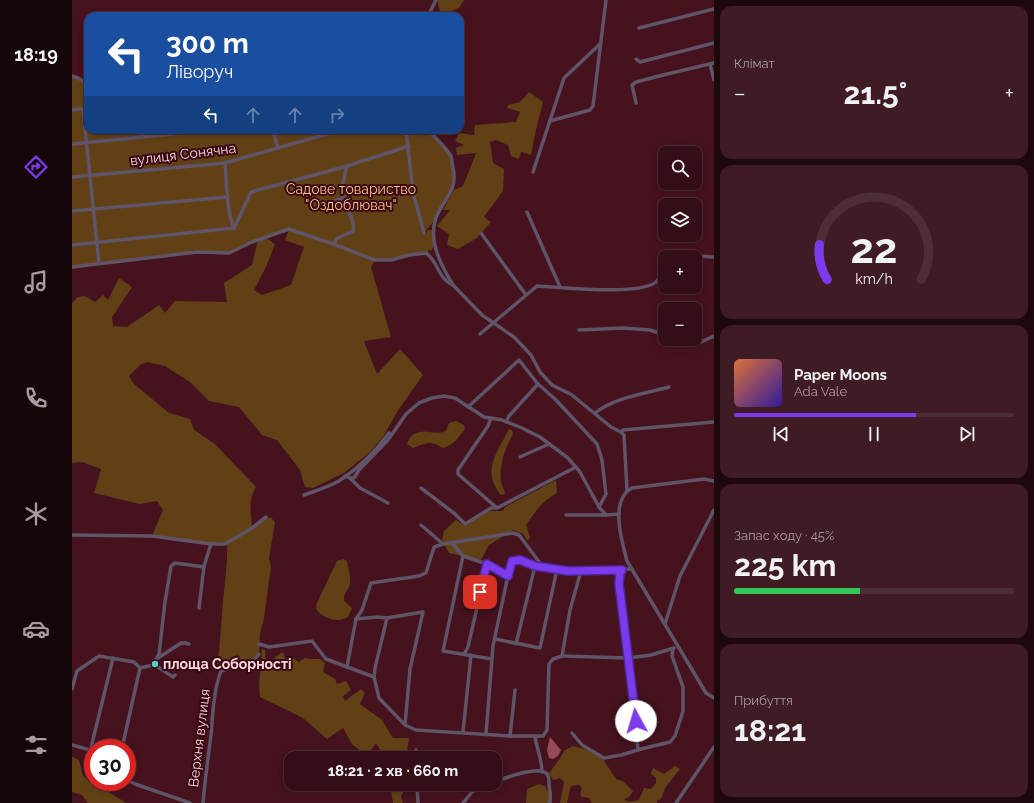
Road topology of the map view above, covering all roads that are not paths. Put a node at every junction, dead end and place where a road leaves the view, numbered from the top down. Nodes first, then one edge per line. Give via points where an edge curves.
1 (436, 0) edge
2 (606, 0) edge
3 (714, 9) edge
4 (430, 12) edge
5 (640, 28) dead end
6 (714, 43) edge
7 (600, 44) junction
8 (636, 59) dead end
9 (712, 64) edge
10 (72, 76) edge
11 (714, 80) edge
12 (84, 82) edge
13 (636, 103) dead end
14 (83, 109) joint
15 (72, 110) edge
16 (84, 117) edge
17 (550, 121) junction
18 (86, 134) edge
19 (170, 134) edge
20 (274, 134) edge
21 (326, 134) edge
22 (407, 134) edge
23 (432, 134) edge
24 (87, 142) junction
25 (72, 144) edge
26 (409, 146) junction
27 (278, 148) junction
28 (225, 163) junction
29 (347, 166) junction
30 (533, 172) dead end
31 (89, 175) junction
32 (72, 177) edge
33 (228, 197) junction
34 (343, 198) junction
35 (320, 206) dead end
36 (93, 209) junction
37 (72, 212) edge
38 (527, 212) dead end
39 (234, 228) junction
40 (424, 233) dead end
41 (481, 233) dead end
42 (96, 243) junction
43 (334, 244) junction
44 (72, 245) edge
45 (702, 256) edge
46 (714, 257) edge
47 (99, 263) junction
48 (72, 267) edge
49 (658, 279) edge
50 (453, 285) junction
51 (560, 287) junction
52 (526, 295) junction
53 (493, 323) junction
54 (580, 330) dead end
55 (658, 333) edge
56 (480, 334) dead end
57 (714, 336) edge
58 (702, 342) edge
59 (538, 384) junction
60 (669, 388) dead end
61 (468, 407) junction
62 (595, 413) junction
63 (491, 418) junction
64 (506, 422) junction
65 (714, 422) edge
66 (620, 432) junction
67 (389, 433) dead end
68 (549, 444) junction
69 (520, 457) dead end
70 (576, 467) junction
71 (345, 476) junction
72 (350, 478) junction
73 (714, 481) edge
74 (421, 488) dead end
75 (628, 491) junction
76 (304, 495) dead end
77 (388, 503) dead end
78 (599, 506) junction
79 (497, 508) junction
80 (714, 510) edge
81 (619, 514) junction
82 (566, 515) dead end
83 (606, 515) junction
84 (266, 517) dead end
85 (421, 525) dead end
86 (72, 535) edge
87 (452, 543) junction
88 (211, 544) junction
89 (444, 544) junction
90 (463, 556) junction
91 (487, 564) junction
92 (535, 566) junction
93 (204, 567) junction
94 (543, 567) junction
95 (558, 569) junction
96 (632, 569) junction
97 (622, 570) junction
98 (580, 571) junction
99 (508, 576) junction
100 (199, 608) dead end
101 (387, 618) junction
102 (356, 619) junction
103 (665, 624) junction
104 (495, 639) junction
105 (189, 644) dead end
106 (259, 644) dead end
107 (516, 644) junction
108 (679, 648) junction
109 (673, 649) junction
110 (259, 654) dead end
111 (464, 654) junction
112 (471, 655) junction
113 (562, 656) junction
114 (113, 658) junction
115 (158, 658) junction
116 (628, 658) junction
117 (492, 659) junction
118 (153, 665) junction
119 (347, 667) junction
120 (140, 668) junction
121 (77, 671) junction
122 (72, 674) edge
123 (174, 676) dead end
124 (374, 677) junction
125 (72, 689) edge
126 (515, 690) dead end
127 (714, 698) edge
128 (405, 726) junction
129 (463, 732) junction
130 (572, 733) dead end
131 (486, 734) junction
132 (510, 736) junction
133 (535, 737) junction
134 (93, 739) edge
135 (124, 739) edge
136 (72, 745) edge
137 (714, 747) edge
138 (84, 748) edge
139 (638, 750) junction
140 (542, 772) junction
141 (502, 779) edge
142 (136, 785) edge
143 (417, 791) edge
144 (474, 791) edge
145 (190, 803) edge
146 (203, 803) edge
147 (418, 803) edge
148 (463, 803) edge
149 (550, 803) edge
150 (676, 803) edge

1 - 4 street
2 - 7 street
3 - 5 street
6 - 8 street via 640,62
7 - 17 street via 564,78
7 - 17 street via 593,106 590,110
9 - 11 street
9 - 13 street via 636,82 632,85
10 - 12 street
14 - 15 street
14 - 16 street
17 - 30 street
18 - 24 street
19 - 24 street
20 - 27 street
21 - 27 street, вулиця Сонячна
22 - 26 street
23 - 50 street via 451,155 455,176 450,194 435,220 434,228 437,254
24 - 25 street
24 - 31 street
26 - 29 street
26 - 40 street via 413,192
27 - 28 street, вулиця Сонячна
28 - 31 street, вулиця Сонячна
28 - 33 street
29 - 34 street
29 - 39 street via 251,192
31 - 32 street, вулиця Сонячна
31 - 36 street
33 - 36 street
33 - 39 street
34 - 35 street
34 - 43 street via 355,226 353,231 336,238
36 - 37 street
36 - 42 street
38 - 51 street
39 - 42 street
41 - 52 street
42 - 44 street
42 - 47 street
43 - 47 street via 289,229 229,253 197,252
43 - 50 street via 375,260 390,260 426,253 432,258 440,274
45 - 46 street
47 - 48 street
49 - 51 street via 655,283 639,288
50 - 53 street
51 - 52 street via 537,286
52 - 53 street
53 - 56 street
53 - 62 street via 514,337 531,355 540,372 552,385 572,395
54 - 55 street via 624,328
57 - 58 street
59 - 61 street via 519,360
59 - 64 street
59 - 78 street via 596,444 602,460 606,494
60 - 62 street via 624,398
61 - 63 street via 484,417
61 - 72 street via 455,398 444,396 419,403 406,414 388,440 354,478
62 - 66 street
63 - 64 street
63 - 79 street via 458,470 458,474
64 - 68 street via 540,437
65 - 66 street
66 - 75 street via 624,436
67 - 71 street via 373,453
68 - 69 street
68 - 70 street
70 - 78 street
70 - 79 street
71 - 72 street
71 - 76 street
72 - 77 street via 360,488
73 - 75 street via 704,479 639,487
74 - 79 street via 465,524 491,508
75 - 81 street via 620,504
78 - 83 street
80 - 103 street via 680,576
81 - 83 street
81 - 96 street via 621,540 627,562
82 - 83 street
84 - 88 street via 225,544
85 - 89 street
86 - 88 street via 152,536
87 - 89 street
87 - 90 street
87 - 94 street via 513,532 519,534
88 - 93 street
89 - 102 street via 434,547 426,573 371,583 362,610
90 - 91 street
90 - 111 street via 443,650
91 - 99 street
91 - 111 street via 468,647
92 - 94 street
92 - 99 street via 520,560 512,561
92 - 107 street
93 - 100 street
93 - 115 street via 175,563 171,566
94 - 95 street
95 - 98 street
95 - 107 street via 540,648
96 - 97 street
96 - 103 street
97 - 98 street
97 - 116 street via 619,584
98 - 113 street
99 - 104 street
101 - 102 street
101 - 124 street
101 - 128 street via 422,612 410,669
102 - 119 street
103 - 108 street
104 - 107 street
104 - 117 street
105 - 115 street via 181,644
106 - 119 street via 269,647 312,641 326,659
108 - 109 street
108 - 127 street via 706,693
109 - 116 street
109 - 139 street via 672,656 683,687 684,711 675,736 670,742
110 - 146 street, Верхня вулиця via 254,660 221,671 217,680
111 - 112 street
112 - 117 street
112 - 129 street
113 - 116 street
113 - 133 street via 553,659 550,664 547,730 543,736
114 - 120 street via 134,662
114 - 121 street via 98,656
114 - 134 street
115 - 118 street
116 - 139 street
117 - 131 street
118 - 120 street
118 - 123 street
119 - 124 street
120 - 135 street
121 - 122 street
121 - 125 street
124 - 128 street via 379,698
126 - 132 street
128 - 129 street via 416,730
129 - 131 street
130 - 139 street via 582,745 604,758
131 - 132 street
132 - 133 street
133 - 140 street
136 - 138 street
137 - 150 street
140 - 141 street via 513,774
140 - 149 street via 549,776
142 - 145 street
143 - 147 street
144 - 148 street

